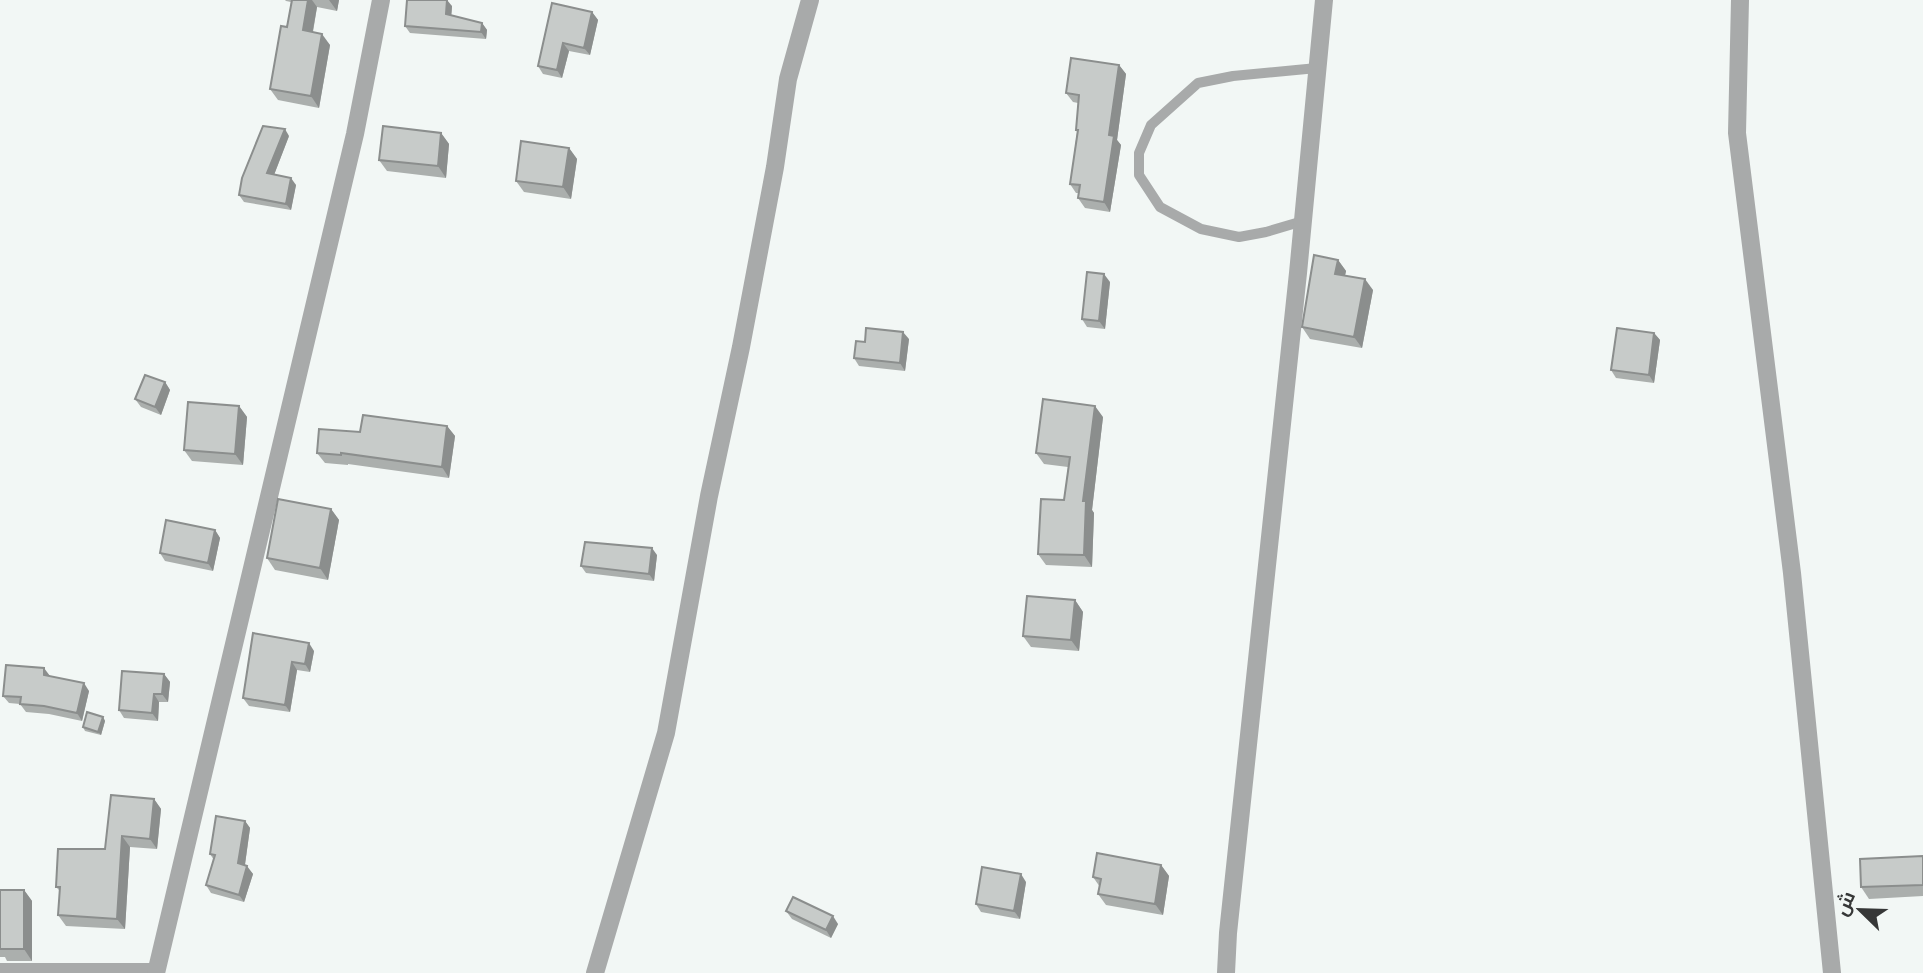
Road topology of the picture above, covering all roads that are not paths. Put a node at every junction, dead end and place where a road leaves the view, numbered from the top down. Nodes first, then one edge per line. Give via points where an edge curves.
1 (381, 0) edge
2 (810, 0) edge
3 (1324, 0) edge
4 (1740, 0) edge
5 (1317, 68) junction
6 (1303, 220) junction
7 (0, 972) edge
8 (156, 973) edge
9 (595, 973) edge
10 (1226, 973) edge
11 (1832, 973) edge

1 - 8 street via 352,148
2 - 9 street via 788,79 666,733
3 - 5 street
4 - 11 street via 1737,133 1792,573
5 - 6 street
5 - 6 lane via 1198,83 1151,125 1139,153 1139,175 1160,207 1201,229 1239,237
6 - 10 street
7 - 8 street

